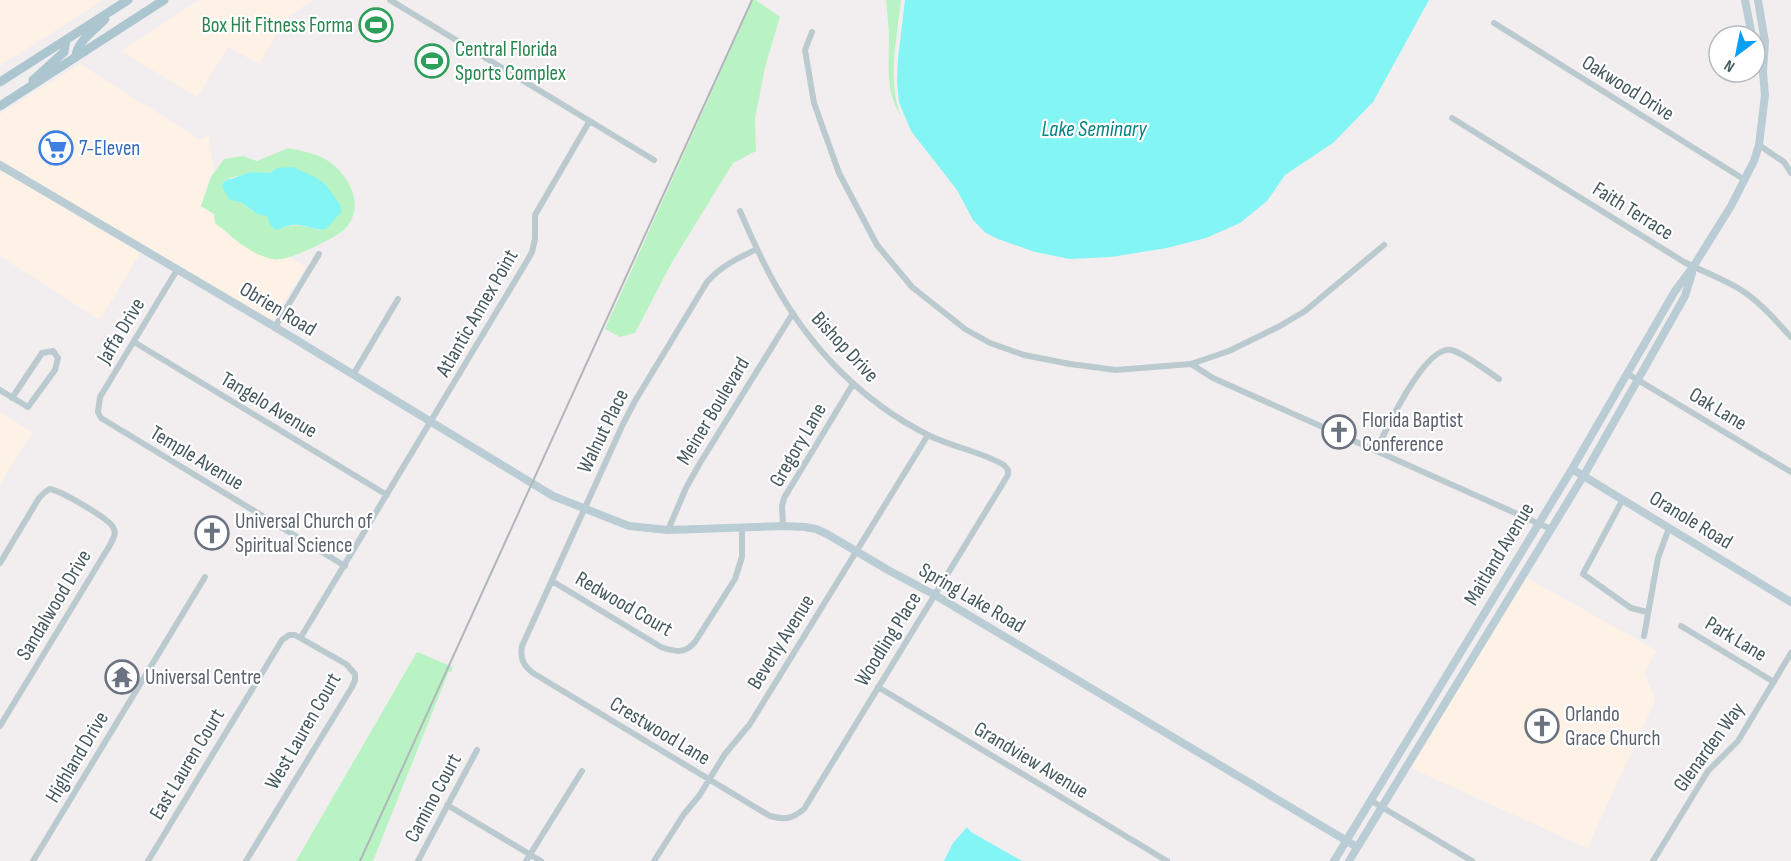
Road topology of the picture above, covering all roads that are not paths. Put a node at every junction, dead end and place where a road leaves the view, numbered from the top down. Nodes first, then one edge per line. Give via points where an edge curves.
1 (128, 0) edge
2 (156, 0) edge
3 (164, 0) edge
4 (390, 0) edge
5 (1745, 0) edge
6 (1758, 0) edge
7 (117, 7) junction
8 (143, 14) junction
9 (1494, 23) dead end
10 (1750, 24) edge
11 (1762, 24) edge
12 (812, 32) dead end
13 (66, 40) junction
14 (76, 57) junction
15 (0, 82) edge
16 (1764, 84) edge
17 (21, 93) junction
18 (0, 106) edge
19 (1452, 118) dead end
20 (589, 122) junction
21 (1759, 145) junction
22 (654, 160) dead end
23 (0, 165) edge
24 (1791, 173) edge
25 (1745, 180) junction
26 (740, 212) dead end
27 (1384, 245) dead end
28 (758, 249) junction
29 (319, 254) dead end
30 (1693, 267) junction
31 (177, 270) junction
32 (398, 299) dead end
33 (793, 313) junction
34 (275, 327) junction
35 (1791, 337) edge
36 (134, 342) junction
37 (1191, 364) junction
38 (1628, 374) junction
39 (353, 375) junction
40 (1499, 379) dead end
41 (1639, 381) junction
42 (853, 384) junction
43 (0, 390) edge
44 (12, 398) junction
45 (98, 412) joint
46 (431, 422) junction
47 (928, 435) junction
48 (1376, 451) junction
49 (1572, 469) junction
50 (1008, 470) joint
51 (1791, 472) edge
52 (1584, 475) junction
53 (536, 486) joint
54 (387, 495) junction
55 (1623, 499) junction
56 (584, 509) junction
57 (1539, 523) junction
58 (783, 526) junction
59 (742, 528) junction
60 (1669, 528) junction
61 (1551, 529) junction
62 (668, 530) junction
63 (856, 552) junction
64 (0, 563) edge
65 (345, 566) junction
66 (205, 577) dead end
67 (552, 581) junction
68 (935, 595) junction
69 (1791, 602) edge
70 (1647, 612) junction
71 (1681, 626) dead end
72 (1644, 636) dead end
73 (301, 637) junction
74 (1791, 653) edge
75 (1474, 654) junction
76 (521, 659) joint
77 (1455, 660) junction
78 (1774, 682) junction
79 (878, 687) junction
80 (0, 726) edge
81 (1408, 738) junction
82 (1419, 745) junction
83 (477, 750) dead end
84 (582, 771) dead end
85 (709, 780) junction
86 (1370, 800) junction
87 (447, 805) junction
88 (1381, 807) junction
89 (789, 818) joint
90 (1346, 840) junction
91 (1357, 847) junction
92 (530, 854) junction
93 (33, 861) edge
94 (148, 861) edge
95 (246, 861) edge
96 (418, 861) edge
97 (526, 861) edge
98 (541, 861) edge
99 (654, 861) edge
100 (1167, 861) edge
101 (1334, 861) edge
102 (1349, 861) edge
103 (1472, 861) edge
104 (1653, 861) edge

1 - 7 main road
2 - 8 main road
3 - 8 main road
4 - 20 street
5 - 10 street
6 - 11 street, Maitland Avenue
7 - 13 main road
7 - 14 main road via 81,42
8 - 14 main road
9 - 25 street, Oakwood Drive
12 - 37 street via 805,50 809,78 814,104 839,173 877,245 912,287 965,329 1024,355 1116,370
13 - 15 main road
13 - 17 main road via 64,52
14 - 17 main road
16 - 21 street, Maitland Avenue
17 - 18 main road
19 - 30 street, Faith Terrace
20 - 22 street
20 - 46 street, Atlantic Annex Point via 535,215 532,252
21 - 24 street via 1784,162
21 - 25 street, Maitland Avenue
23 - 31 street, Obrien Road
25 - 30 street, Maitland Avenue
26 - 28 street, Bishop Drive
27 - 37 street via 1305,312 1229,351
28 - 33 street, Bishop Drive
28 - 56 street, Walnut Place via 727,264 707,282 634,401
29 - 34 street
30 - 35 street, Faith Terrace via 1747,294
30 - 38 street, Maitland Avenue
30 - 41 street, Maitland Avenue via 1685,296
31 - 34 street, Obrien Road
31 - 36 street, Jaffa Drive
32 - 39 street
33 - 42 street, Bishop Drive via 825,356
33 - 62 street, Meiner Boulevard via 686,488
34 - 39 street, Obrien Road
36 - 45 street, Jaffa Drive via 100,397
36 - 54 street, Tangelo Avenue
37 - 48 street via 1213,378
38 - 41 street, Oak Lane
38 - 49 street, Maitland Avenue
39 - 46 street, Obrien Road
40 - 48 street via 1459,353 1438,353 1407,390
41 - 51 street, Oak Lane
41 - 52 street, Maitland Avenue
42 - 47 street, Bishop Drive
42 - 58 street, Gregory Lane via 788,492 782,506
43 - 44 street
44 - 44 street via 28,407 55,370 58,358 53,351 42,353
45 - 65 street, Temple Avenue via 107,423
46 - 53 street, Obrien Road
46 - 54 street, Atlantic Annex Point
47 - 50 street, Bishop Drive via 999,462
47 - 63 street, Beverly Avenue
48 - 57 street
49 - 52 street, Oranole Road
49 - 57 street, Maitland Avenue
50 - 68 street, Woodling Place
52 - 55 street, Oranole Road
52 - 61 street, Maitland Avenue
53 - 56 street, Spring Lake Road
54 - 65 street, Atlantic Annex Point
55 - 60 street, Oranole Road
55 - 70 street via 1583,574 1631,608
56 - 62 street, Spring Lake Road via 629,526
56 - 67 street, Walnut Place
57 - 61 street
57 - 77 street, Maitland Avenue
58 - 59 street, Spring Lake Road
58 - 63 street, Spring Lake Road via 816,530
59 - 62 street, Spring Lake Road
59 - 67 street, Redwood Court via 742,557 735,579 695,642 681,652 661,647
60 - 69 street, Oranole Road
60 - 70 street via 1658,558
61 - 75 street, Maitland Avenue
63 - 68 street, Spring Lake Road
63 - 85 street, Beverly Avenue via 750,724
64 - 80 street, Sandalwood Drive via 39,498 50,489 106,520 115,530 110,545
65 - 73 street, Atlantic Annex Point
66 - 93 street, Highland Drive
67 - 76 street, Walnut Place via 522,646
68 - 79 street, Woodling Place
68 - 90 street, Spring Lake Road
70 - 72 street
71 - 78 street, Park Lane
73 - 94 street, East Lauren Court via 289,635 282,640
73 - 95 street, West Lauren Court via 346,664 355,680
74 - 78 street, Glenarden Way
75 - 77 street
75 - 82 street, Maitland Avenue
76 - 85 street, Crestwood Lane via 532,674
77 - 81 street, Maitland Avenue
78 - 104 street, Glenarden Way via 1738,741 1708,771
79 - 89 street, Woodling Place via 804,809
79 - 100 street, Grandview Avenue
81 - 82 street
81 - 86 street, Maitland Avenue
82 - 88 street, Maitland Avenue
83 - 87 street, Camino Court
84 - 92 street
85 - 89 street, Crestwood Lane via 770,816
85 - 99 street, Beverly Avenue
86 - 88 street
86 - 90 street, Maitland Avenue
87 - 92 street
87 - 96 street, Camino Court
88 - 91 street, Maitland Avenue
88 - 103 street
90 - 91 street, Spring Lake Road
90 - 101 street, Maitland Avenue
91 - 102 street, Maitland Avenue
92 - 97 street
92 - 98 street

